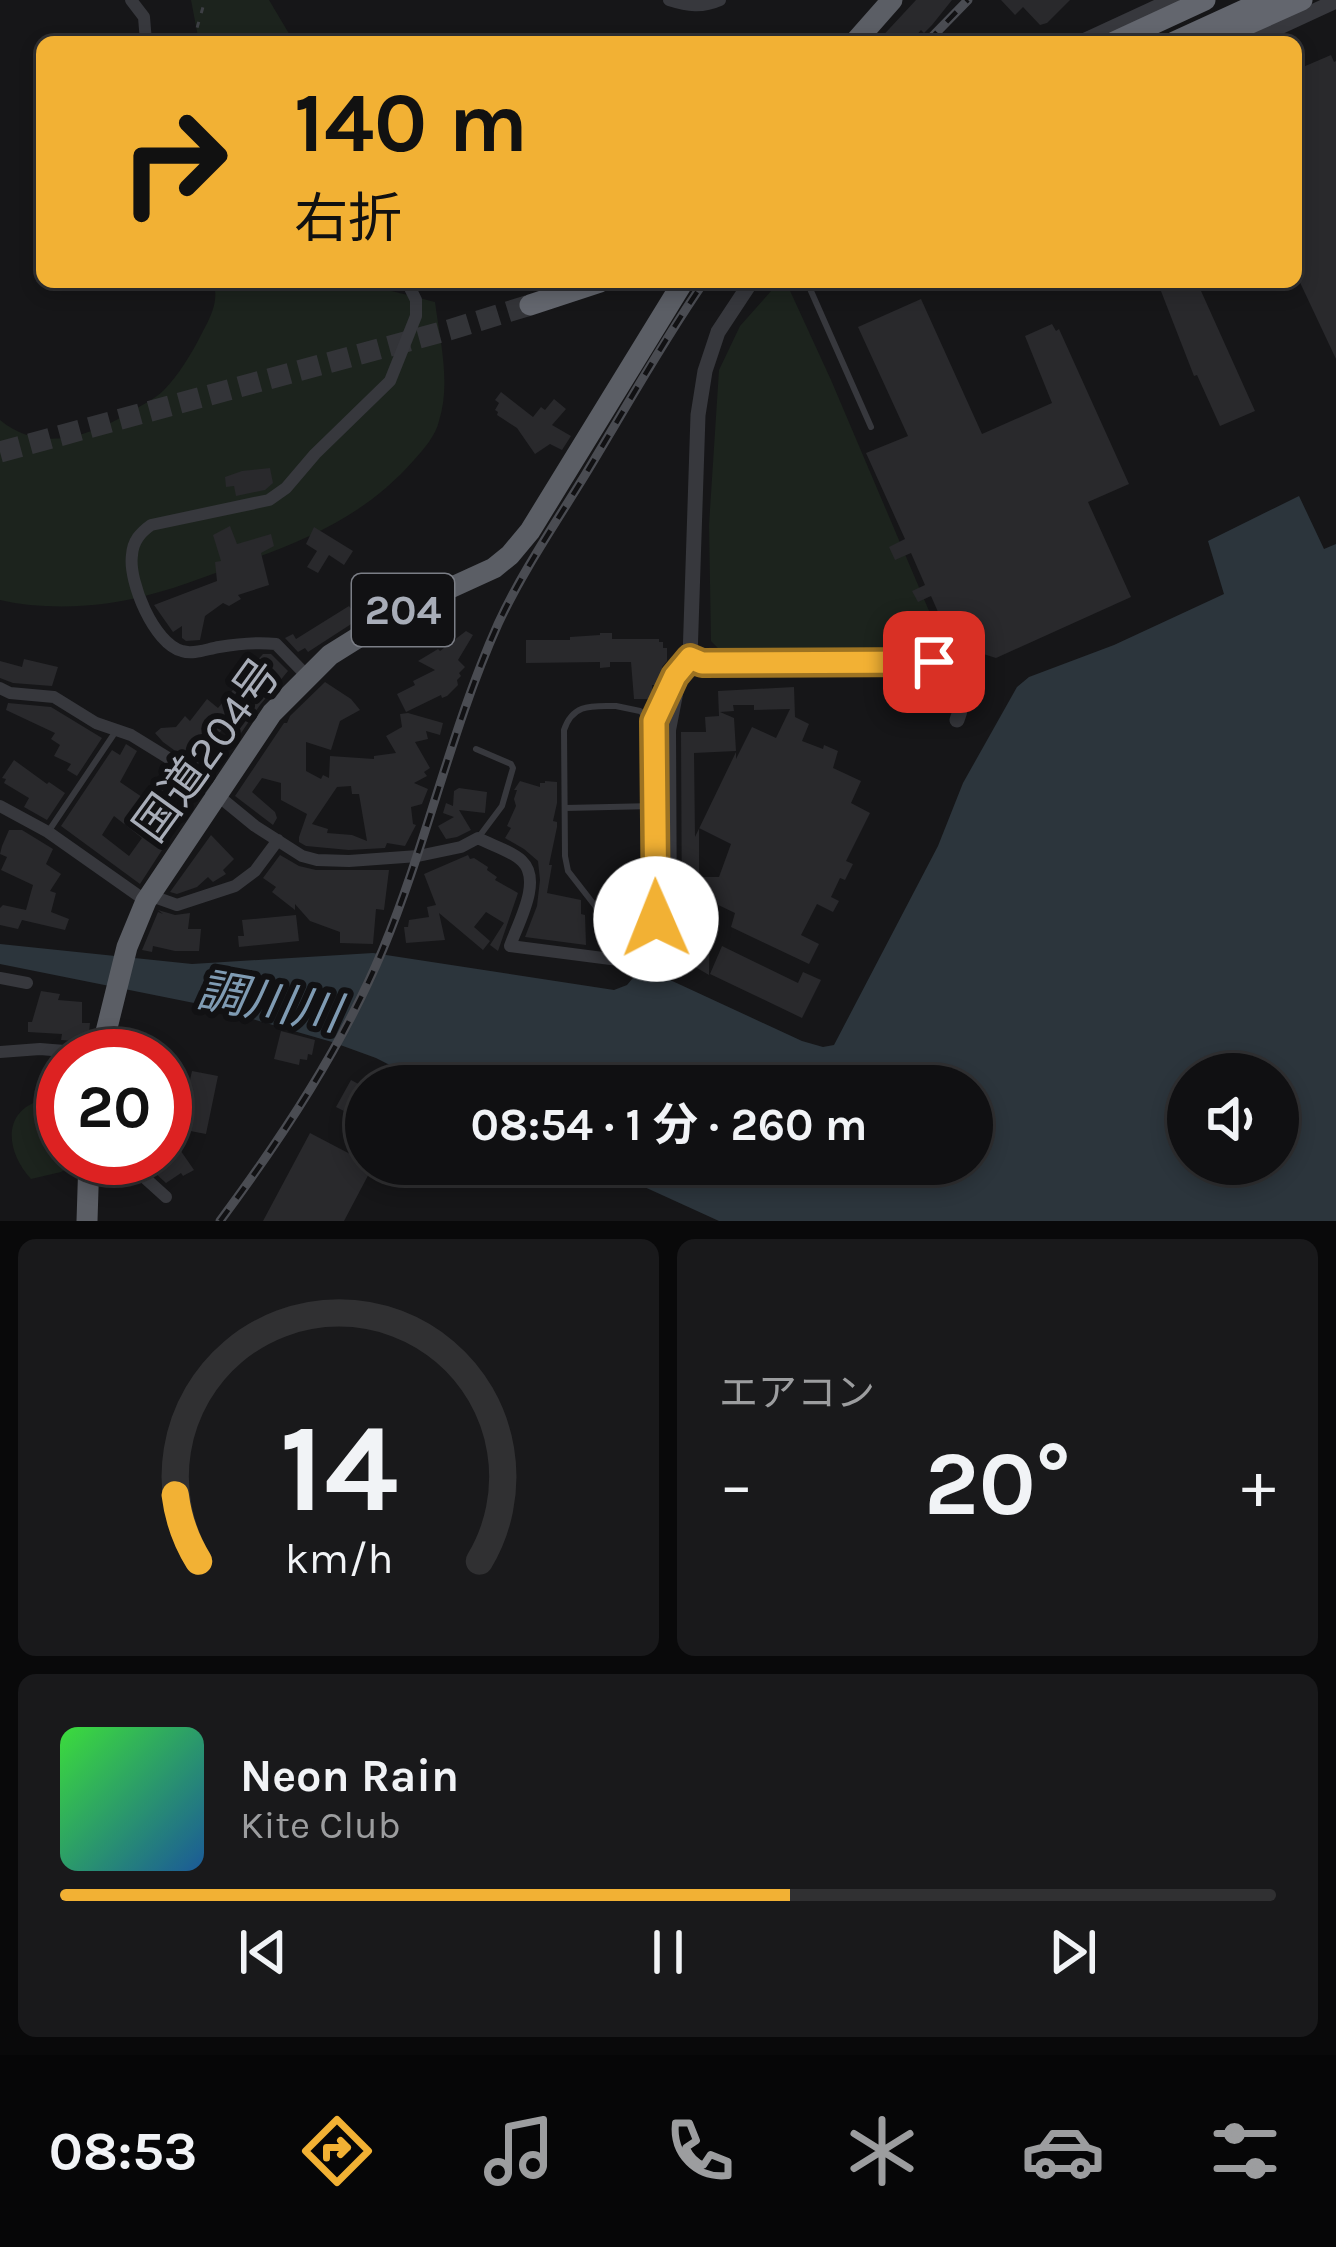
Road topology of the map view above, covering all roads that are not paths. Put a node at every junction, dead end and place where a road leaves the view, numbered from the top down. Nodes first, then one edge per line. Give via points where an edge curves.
1 (131, 0) edge
2 (669, 0) edge
3 (720, 0) edge
4 (892, 0) edge
5 (1172, 0) edge
6 (1205, 0) edge
7 (1243, 0) edge
8 (1265, 0) edge
9 (1302, 0) edge
10 (1336, 1) edge
11 (146, 36) edge
12 (860, 36) edge
13 (1094, 36) edge
14 (1127, 36) edge
15 (1166, 36) edge
16 (1187, 36) edge
17 (1221, 36) edge
18 (1260, 36) edge
19 (410, 288) edge
20 (548, 288) tunnel mouth
21 (575, 288) edge
22 (679, 288) edge
23 (747, 288) edge
24 (810, 288) edge
25 (871, 427) dead end
26 (690, 658) junction
27 (307, 676) junction
28 (0, 688) edge
29 (957, 720) dead end
30 (654, 721) junction
31 (116, 731) junction
32 (476, 749) dead end
33 (217, 794) junction
34 (0, 806) edge
35 (654, 806) junction
36 (565, 808) junction
37 (48, 832) junction
38 (478, 838) junction
39 (278, 840) junction
40 (147, 898) junction
41 (0, 978) edge
42 (27, 983) dead end
43 (107, 1029) edge
44 (36, 1049) edge
45 (0, 1052) edge
46 (88, 1185) edge
47 (153, 1185) edge
48 (166, 1197) dead end
49 (87, 1221) edge

1 - 11 street via 144,16
2 - 3 street
4 - 12 highway
5 - 13 street
6 - 14 highway
7 - 15 highway
8 - 16 highway
9 - 17 highway
10 - 18 street
19 - 27 street via 416,316 390,381 286,488 269,500 152,525 132,550 145,611 167,643 182,652 275,644
20 - 21 highway via 528,299
22 - 27 highway, 国道204号 / 204 via 510,556 364,632
23 - 26 street via 718,332 698,415
24 - 25 lane
26 - 29 street via 934,662 961,680
26 - 30 lane
26 - 38 street via 670,730 671,932 659,956 634,962 510,946 529,875 523,862
27 - 33 highway, 国道204号 / 204
28 - 31 street via 54,698
30 - 35 lane
30 - 36 lane via 616,706 581,707 569,716
31 - 33 street
31 - 37 lane
32 - 38 lane via 513,768 502,806
33 - 39 street
33 - 40 highway, 国道204号 / 204
34 - 37 street
35 - 36 lane
35 - 36 lane via 656,919 653,933 632,947 604,938 596,908 568,871
37 - 40 street
38 - 39 street via 444,852 349,861 302,856
39 - 40 street via 235,886 177,905
40 - 43 highway, 国道204号 / 204
41 - 42 street
44 - 45 street
46 - 49 highway
47 - 48 street

